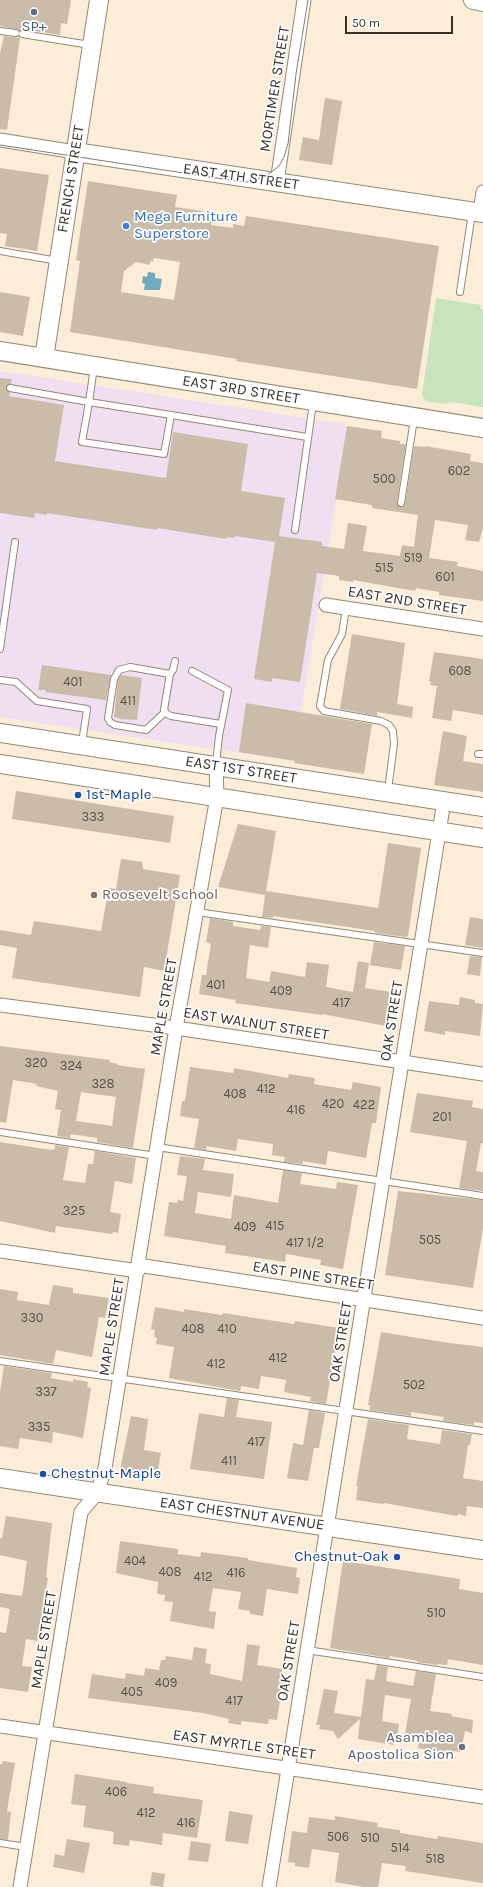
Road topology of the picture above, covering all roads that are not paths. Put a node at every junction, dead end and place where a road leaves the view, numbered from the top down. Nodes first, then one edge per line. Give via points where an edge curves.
1 (99, 0) edge
2 (304, 0) edge
3 (473, 0) edge
4 (483, 2) edge
5 (0, 31) edge
6 (92, 45) junction
7 (0, 140) edge
8 (75, 152) junction
9 (277, 182) junction
10 (483, 192) edge
11 (478, 212) edge
12 (0, 252) edge
13 (59, 261) junction
14 (460, 292) dead end
15 (0, 351) edge
16 (44, 358) junction
17 (94, 366) junction
18 (10, 388) dead end
19 (313, 401) junction
20 (89, 402) junction
21 (171, 415) junction
22 (414, 417) junction
23 (483, 428) edge
24 (307, 437) junction
25 (401, 503) dead end
26 (295, 530) dead end
27 (15, 542) dead end
28 (326, 606) dead end
29 (346, 608) junction
30 (483, 629) edge
31 (0, 649) edge
32 (175, 661) dead end
33 (192, 671) dead end
34 (170, 674) junction
35 (0, 680) edge
36 (165, 712) junction
37 (221, 724) junction
38 (0, 732) edge
39 (82, 745) junction
40 (0, 764) edge
41 (216, 766) junction
42 (387, 792) junction
43 (217, 797) junction
44 (444, 801) junction
45 (483, 807) edge
46 (439, 831) junction
47 (483, 838) edge
48 (197, 912) junction
49 (421, 943) junction
50 (483, 953) edge
51 (0, 1005) edge
52 (176, 1028) junction
53 (401, 1062) junction
54 (483, 1074) edge
55 (0, 1132) edge
56 (157, 1151) junction
57 (382, 1180) junction
58 (483, 1196) edge
59 (0, 1251) edge
60 (138, 1268) junction
61 (364, 1300) junction
62 (483, 1318) edge
63 (0, 1361) edge
64 (120, 1379) junction
65 (346, 1411) junction
66 (483, 1431) edge
67 (0, 1478) edge
68 (97, 1493) junction
69 (328, 1526) junction
70 (483, 1550) edge
71 (307, 1650) junction
72 (483, 1677) edge
73 (0, 1726) edge
74 (45, 1732) junction
75 (288, 1768) junction
76 (483, 1797) edge
77 (0, 1843) edge
78 (26, 1848) junction
79 (20, 1887) edge
80 (269, 1887) edge

1 - 6 main road, FRENCH STREET
2 - 9 street, MORTIMER STREET
3 - 4 main road
5 - 6 lane
6 - 8 main road, FRENCH STREET
7 - 8 street, EAST 4TH STREET
8 - 9 main road, EAST 4TH STREET
8 - 13 main road, FRENCH STREET
9 - 11 main road, EAST 4TH STREET
10 - 11 street
11 - 14 lane
12 - 13 lane
13 - 16 main road, FRENCH STREET
15 - 16 main road, EAST 3RD STREET
16 - 17 main road, EAST 3RD STREET
17 - 19 main road, EAST 3RD STREET
17 - 20 lane
18 - 20 lane
19 - 22 main road, EAST 3RD STREET
19 - 24 lane
20 - 21 lane
20 - 21 lane via 82,442 164,454
21 - 24 lane
22 - 23 main road, EAST 3RD STREET
22 - 25 lane
24 - 26 lane
27 - 31 lane
28 - 29 street, EAST 2ND STREET
29 - 30 street, EAST 2ND STREET
29 - 42 lane via 342,634 328,660 320,706 324,711 381,721 389,725 393,731 394,744
32 - 34 lane
33 - 37 lane via 228,690
34 - 36 lane
34 - 36 lane via 130,667 119,670 114,679 108,718 115,725 146,730
35 - 39 lane via 16,682 38,701 87,709
36 - 37 lane via 171,716
37 - 41 lane
38 - 39 main road, EAST 1ST STREET
39 - 41 main road, EAST 1ST STREET
40 - 43 main road, EAST 1ST STREET
41 - 42 main road, EAST 1ST STREET
41 - 43 street, MAPLE STREET
42 - 44 main road, EAST 1ST STREET
43 - 46 main road, EAST 1ST STREET
43 - 48 street, MAPLE STREET
44 - 45 main road, EAST 1ST STREET
44 - 46 street, OAK STREET
46 - 47 main road, EAST 1ST STREET
46 - 49 street, OAK STREET
48 - 49 lane
48 - 52 street, MAPLE STREET
49 - 50 lane
49 - 53 street, OAK STREET
51 - 52 street, EAST WALNUT STREET
52 - 53 street, EAST WALNUT STREET
52 - 56 street, MAPLE STREET
53 - 54 street, EAST WALNUT STREET
53 - 57 street, OAK STREET
55 - 56 lane
56 - 57 lane
56 - 60 street, MAPLE STREET
57 - 58 lane
57 - 61 street, OAK STREET
59 - 60 street, EAST PINE STREET
60 - 61 street, EAST PINE STREET
60 - 64 street, MAPLE STREET
61 - 62 street, EAST PINE STREET
61 - 65 street, OAK STREET
63 - 64 lane
64 - 65 lane
64 - 68 street, MAPLE STREET via 105,1468
65 - 66 lane
65 - 69 street, OAK STREET
67 - 68 main road, EAST CHESTNUT AVENUE
68 - 69 main road, EAST CHESTNUT AVENUE
68 - 74 street, MAPLE STREET via 81,1512
69 - 70 main road, EAST CHESTNUT AVENUE
69 - 71 street, OAK STREET
71 - 72 lane
71 - 75 street, OAK STREET
73 - 74 street, EAST MYRTLE STREET
74 - 75 street, EAST MYRTLE STREET
74 - 78 street, MAPLE STREET
75 - 76 street, EAST MYRTLE STREET
75 - 80 street, OAK STREET
77 - 78 lane
78 - 79 street, MAPLE STREET

